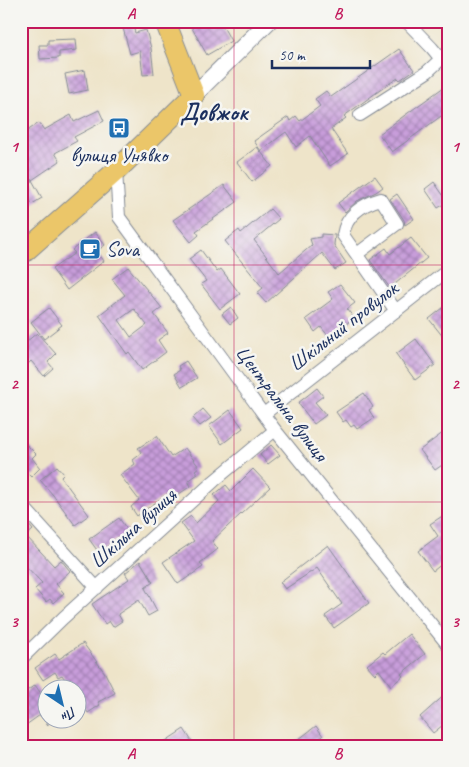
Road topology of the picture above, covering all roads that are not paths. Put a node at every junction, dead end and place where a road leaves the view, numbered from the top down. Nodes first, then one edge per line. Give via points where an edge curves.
1 (165, 21) edge
2 (269, 21) edge
3 (406, 21) edge
4 (194, 95) junction
5 (360, 115) dead end
6 (116, 171) junction
7 (357, 254) junction
8 (21, 256) edge
9 (448, 270) edge
10 (396, 311) junction
11 (264, 414) junction
12 (275, 430) junction
13 (21, 504) edge
14 (97, 588) junction
15 (448, 645) edge
16 (21, 659) edge

1 - 4 main road
2 - 4 street
3 - 5 street via 441,59 427,72
4 - 6 main road
6 - 8 main road
6 - 11 street, Центральна вулиця via 119,217
7 - 7 street via 396,224 381,199 365,206 347,221 343,235
7 - 10 street
9 - 10 street, Шкільний провулок
10 - 11 street, Шкільний провулок
11 - 12 street, Центральна вулиця
12 - 14 street, Шкільна вулиця
12 - 15 street, Центральна вулиця
13 - 14 street
14 - 16 street, Шкільна вулиця

